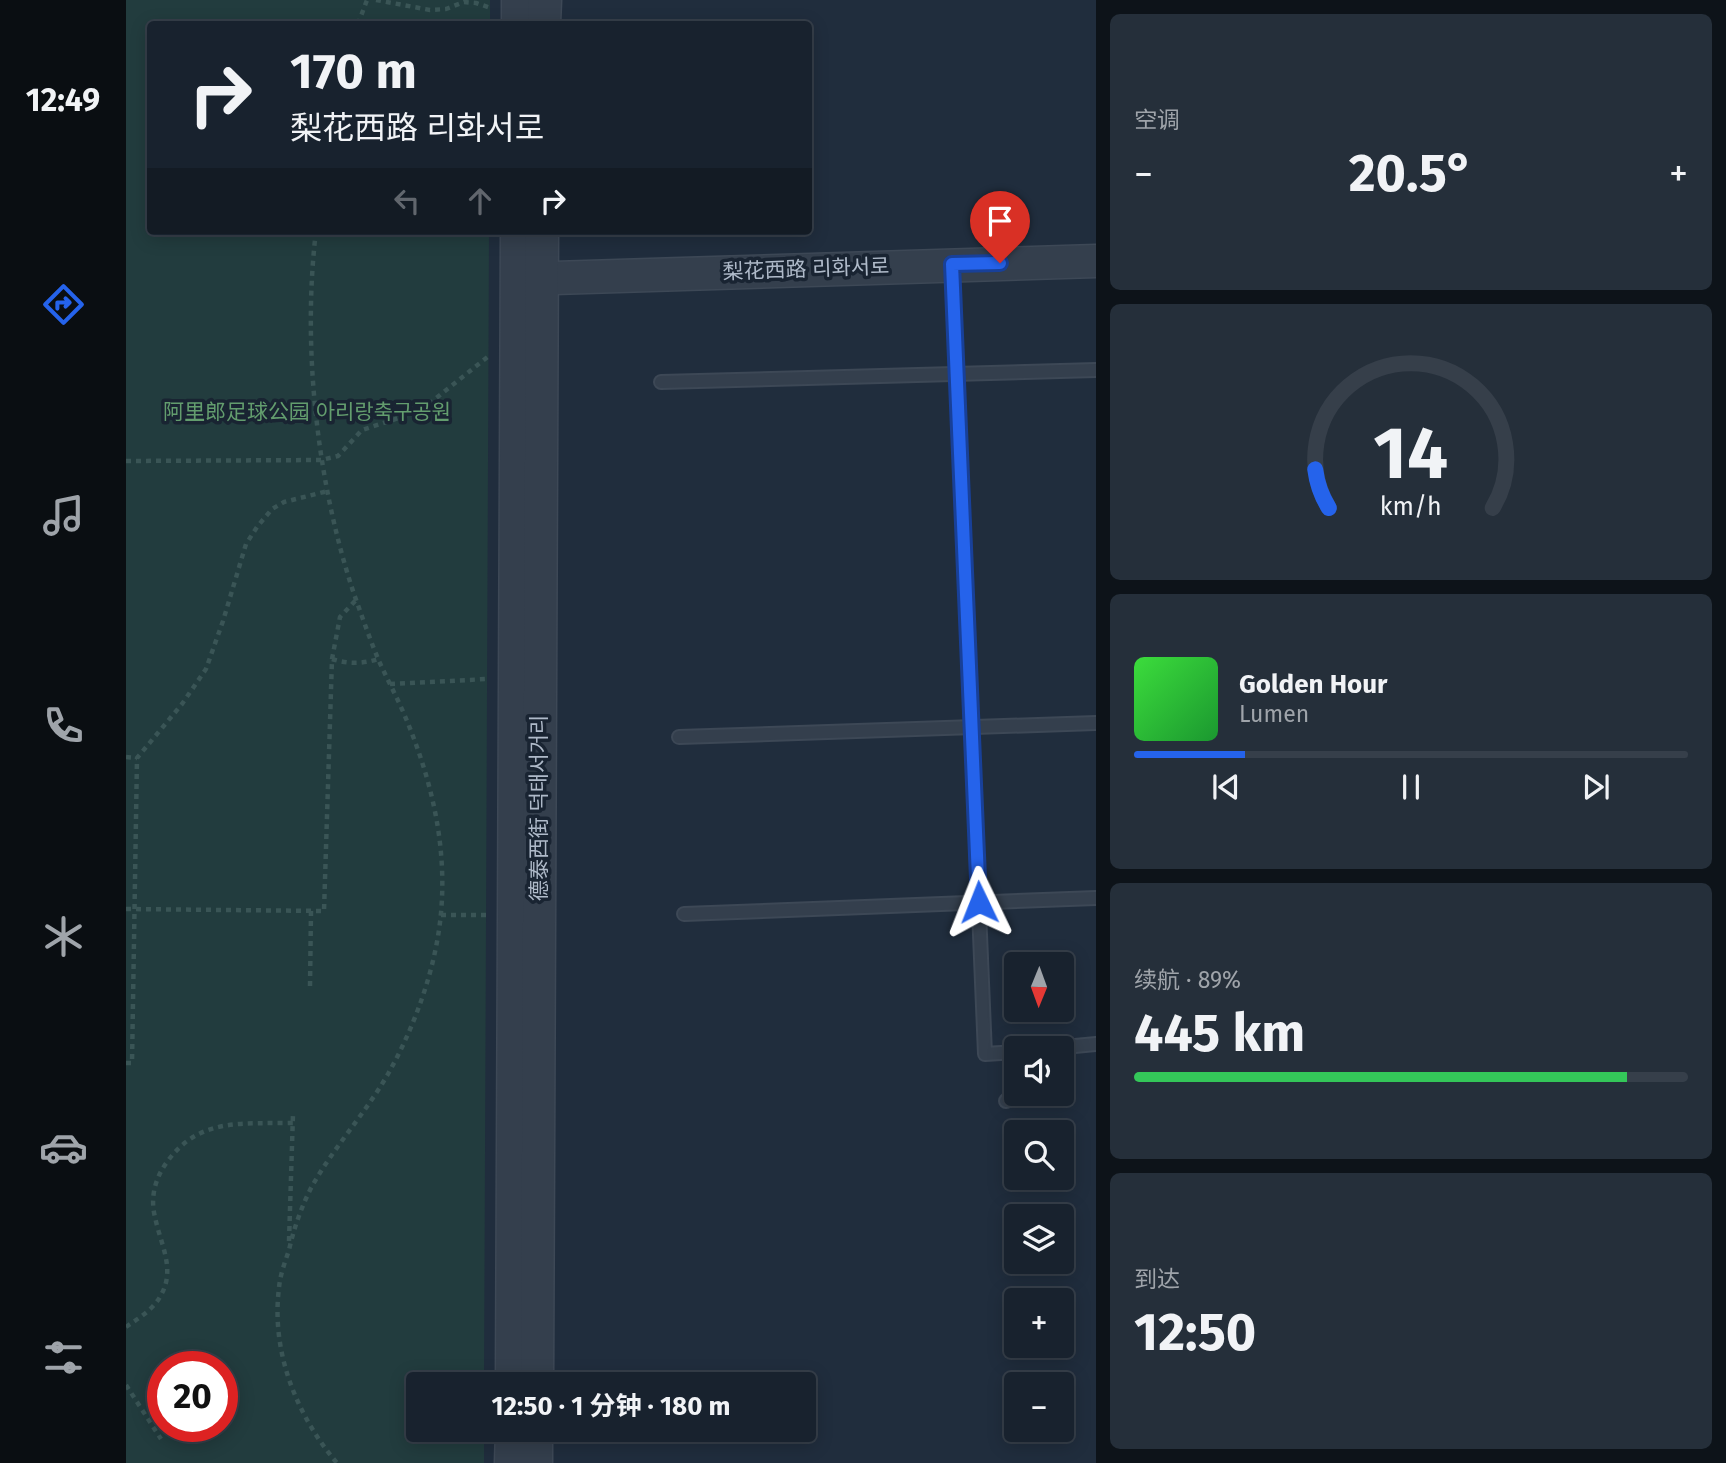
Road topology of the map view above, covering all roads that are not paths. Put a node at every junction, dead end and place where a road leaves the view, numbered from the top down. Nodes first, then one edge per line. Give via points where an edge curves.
1 (545, 0) edge
2 (544, 21) edge
3 (518, 235) edge
4 (541, 235) edge
5 (1096, 261) edge
6 (952, 264) junction
7 (529, 279) junction
8 (1096, 370) edge
9 (957, 374) junction
10 (661, 382) dead end
11 (1096, 723) edge
12 (971, 727) junction
13 (679, 737) dead end
14 (1096, 898) edge
15 (979, 902) junction
16 (684, 914) dead end
17 (1096, 1044) edge
18 (1074, 1046) edge
19 (1004, 1053) edge
20 (512, 1372) edge
21 (537, 1372) edge
22 (512, 1442) edge
23 (536, 1442) edge
24 (511, 1463) edge
25 (536, 1463) edge

1 - 2 street
3 - 7 street, 德泰西街 덕태서거리
4 - 7 street, 德泰西街 덕태서거리
5 - 6 street, 梨花西路 리화서로
6 - 7 street, 梨花西路 리화서로
6 - 9 lane
7 - 20 street, 德泰西街 덕태서거리
7 - 21 street, 德泰西街 덕태서거리
8 - 9 lane
9 - 10 lane
9 - 12 lane
11 - 12 lane
12 - 13 lane
12 - 15 lane
14 - 15 lane
15 - 16 lane
15 - 19 lane via 985,1055
17 - 18 lane
22 - 24 street
23 - 25 street

